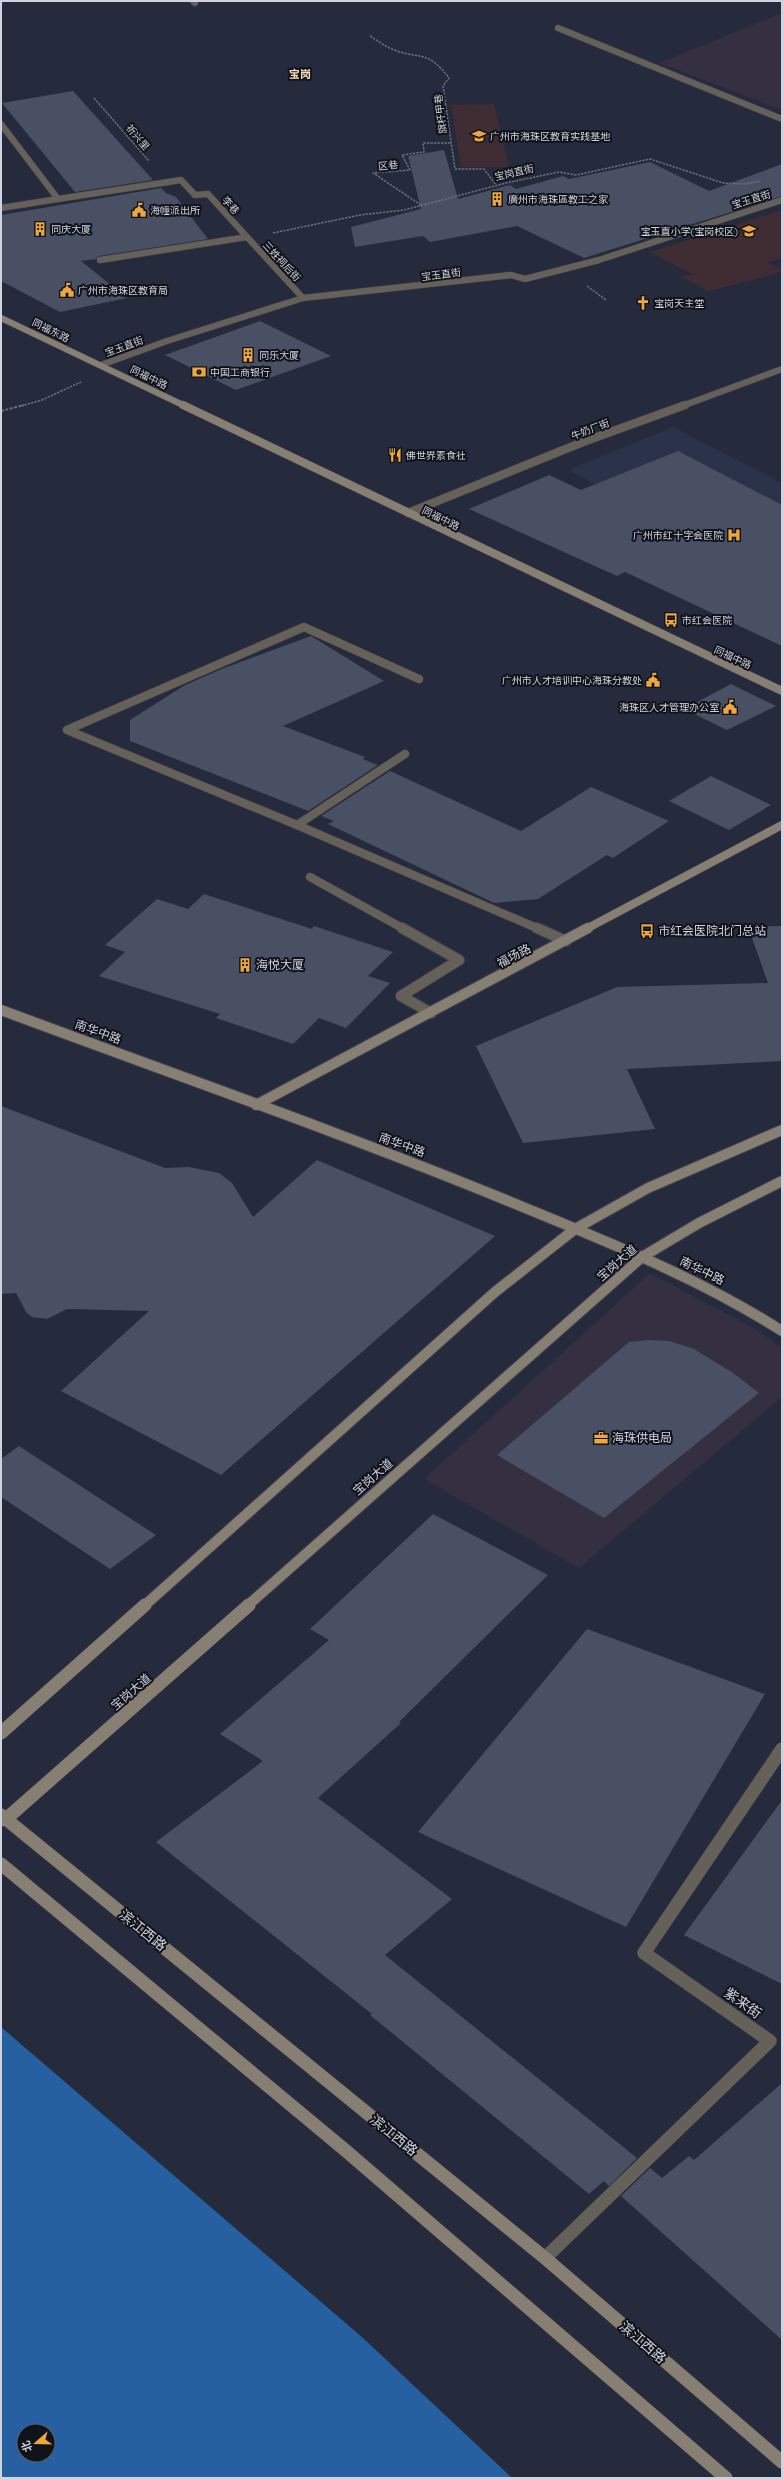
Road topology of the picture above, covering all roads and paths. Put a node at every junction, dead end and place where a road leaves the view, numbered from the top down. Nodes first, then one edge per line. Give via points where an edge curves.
1 (558, 28) dead end
2 (370, 36) dead end
3 (94, 98) dead end
4 (782, 119) edge
5 (1, 124) edge
6 (450, 143) junction
7 (764, 181) dead end
8 (154, 184) junction
9 (496, 185) junction
10 (58, 199) junction
11 (782, 200) edge
12 (421, 205) junction
13 (1, 208) edge
14 (247, 237) junction
15 (100, 260) dead end
16 (303, 298) junction
17 (1, 318) edge
18 (92, 361) joint
19 (101, 365) junction
20 (109, 369) junction
21 (782, 369) edge
22 (1, 411) edge
23 (408, 513) junction
24 (420, 679) dead end
25 (782, 691) edge
26 (405, 754) dead end
27 (297, 825) junction
28 (782, 825) edge
29 (310, 877) dead end
30 (566, 942) junction
31 (1, 1010) edge
32 (431, 1013) junction
33 (256, 1105) junction
34 (782, 1130) edge
35 (782, 1181) edge
36 (575, 1229) junction
37 (642, 1257) junction
38 (782, 1331) edge
39 (1, 1733) edge
40 (782, 1749) edge
41 (3, 1818) edge
42 (1, 1864) edge
43 (545, 2258) junction
44 (782, 2462) edge
45 (726, 2478) edge

1 - 4 street
2 - 6 path, 旗杆甲巷 via 392,49 438,62 449,78 443,86
3 - 8 path, 祈兴里 via 163,177
5 - 10 street
6 - 9 path, 旗杆甲巷 via 455,169 484,169
6 - 12 path, 区巷 via 423,143 424,152 402,155 410,170 374,173
7 - 9 path, 宝岗直街 via 744,184 723,183 650,159 576,174 559,172
8 - 10 street, 李巷
8 - 14 street, 李巷 via 181,180 195,195 208,194
9 - 12 path, 宝岗直街
10 - 13 street, 李巷
11 - 16 street, 宝玉直街 via 599,260 525,279 511,275
12 - 14 path, 宝岗直街
14 - 15 street
14 - 16 street, 三姓祠后街
16 - 19 street, 宝玉直街 via 167,341
17 - 18 main road, 同福东路
18 - 19 main road, 同福中路
19 - 20 main road, 同福中路
20 - 22 path via 42,400
20 - 23 main road, 同福中路
21 - 23 street, 牛奶厂街 via 583,442
23 - 25 main road, 同福中路
24 - 27 street via 304,627 67,730
26 - 27 street
27 - 30 street
28 - 30 main road, 福场路
29 - 32 street via 459,960 400,996
30 - 32 main road, 福场路
31 - 33 main road, 南华中路
32 - 33 main road, 福场路
33 - 36 main road, 南华中路 via 432,1170
34 - 36 main road via 648,1188
35 - 37 main road, 宝岗大道 via 699,1223
36 - 37 main road, 南华中路
36 - 39 main road via 495,1292
37 - 38 main road, 南华中路 via 718,1292
37 - 41 main road, 宝岗大道
40 - 43 street, 紫来街 via 644,1953 770,2041
41 - 43 main road, 滨江西路
42 - 45 main road via 339,2145
43 - 44 main road, 滨江西路

